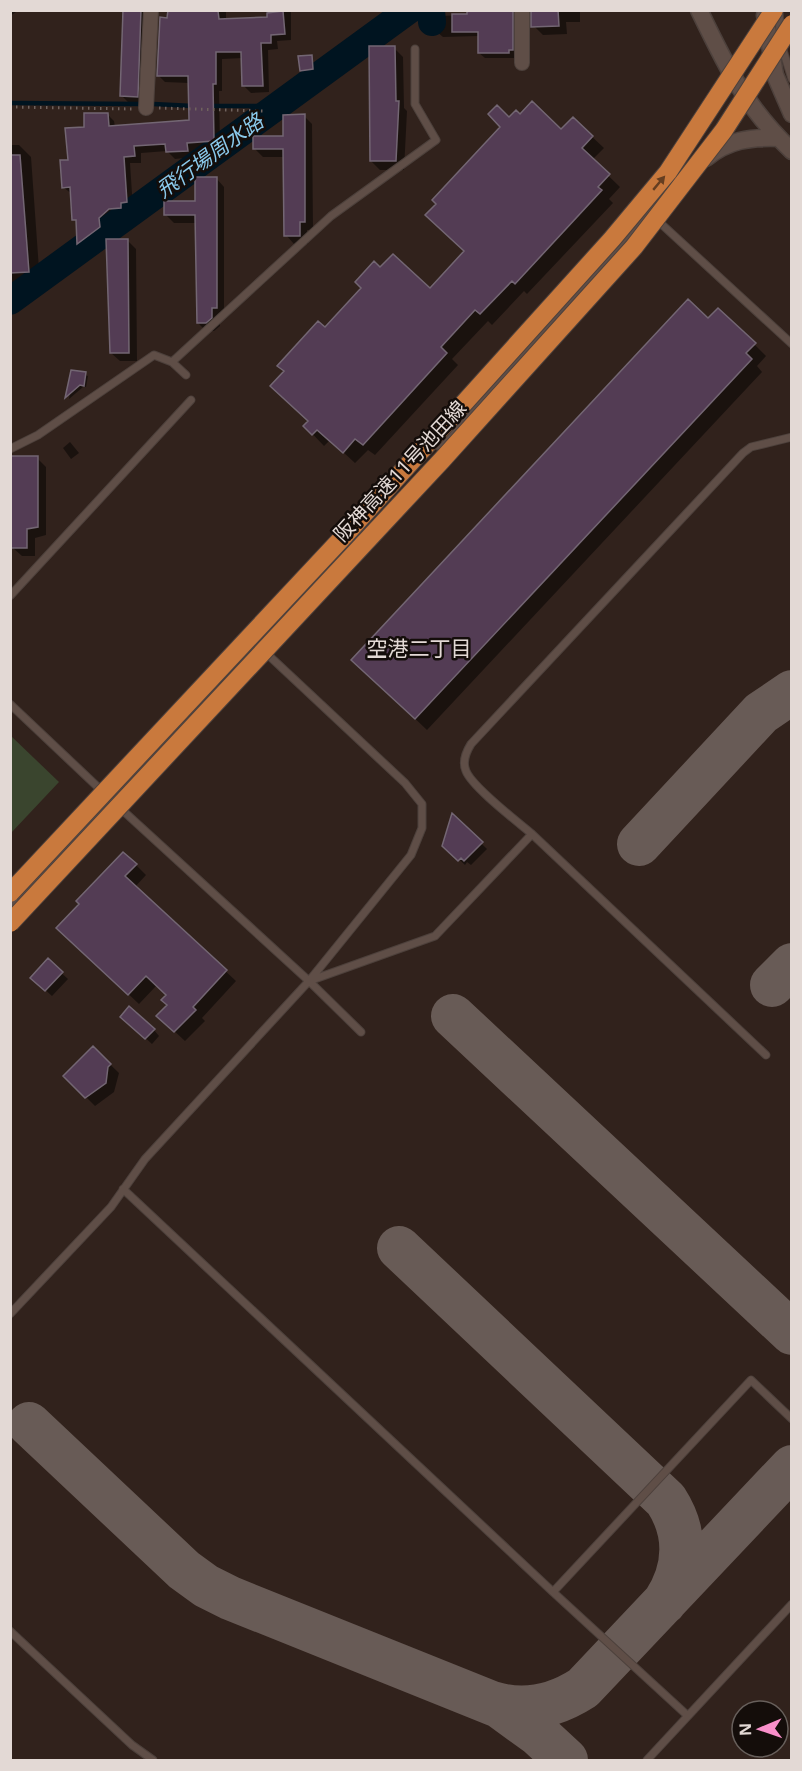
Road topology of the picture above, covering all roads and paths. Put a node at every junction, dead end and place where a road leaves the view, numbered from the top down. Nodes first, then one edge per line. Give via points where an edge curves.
1 (151, 10) edge
2 (522, 10) edge
3 (699, 10) edge
4 (764, 10) edge
5 (776, 10) edge
6 (792, 24) edge
7 (415, 49) dead end
8 (769, 51) junction
9 (522, 63) dead end
10 (792, 79) edge
11 (744, 97) junction
12 (146, 108) dead end
13 (792, 114) edge
14 (779, 138) junction
15 (792, 151) edge
16 (695, 165) junction
17 (650, 214) junction
18 (792, 344) edge
19 (172, 362) junction
20 (186, 375) dead end
21 (191, 400) dead end
22 (792, 437) edge
23 (10, 449) edge
24 (10, 596) edge
25 (255, 643) junction
26 (10, 704) edge
27 (111, 800) junction
28 (532, 834) junction
29 (10, 893) edge
30 (10, 907) edge
31 (10, 923) edge
32 (309, 981) junction
33 (361, 1032) dead end
34 (766, 1055) dead end
35 (123, 1189) junction
36 (10, 1314) edge
37 (792, 1419) edge
38 (553, 1592) junction
39 (792, 1604) edge
40 (10, 1631) edge
41 (688, 1716) junction
42 (153, 1761) edge
43 (647, 1761) edge

1 - 12 street
2 - 9 street
3 - 11 street
4 - 8 street
5 - 10 lane
29 -> 5 highway, 阪神高速11号池田線, bridge via 345,535 612,239 675,162
6 - 31 highway, 阪神高速11号池田線, bridge via 724,130 634,247 442,460
7 - 19 lane via 416,104 436,140 331,216
8 - 11 street
8 - 13 street
11 - 14 street
11 - 16 street
14 - 15 street
14 - 16 street via 738,140 718,148
16 - 17 street
17 - 18 lane
17 - 25 street
19 - 20 lane
19 - 23 lane via 154,355 38,435
21 - 24 lane
22 - 28 lane via 758,444 743,453 465,753 471,780
25 - 27 street
25 - 32 lane via 405,783 422,804 422,828 411,855
26 - 27 lane
27 - 30 street
27 - 32 lane
28 - 32 lane via 435,936
28 - 34 lane
32 - 33 lane
32 - 35 lane via 145,1159
35 - 36 lane via 111,1207
35 - 38 lane
37 - 38 lane via 751,1380
38 - 41 lane
39 - 41 lane
40 - 42 lane
41 - 43 lane

